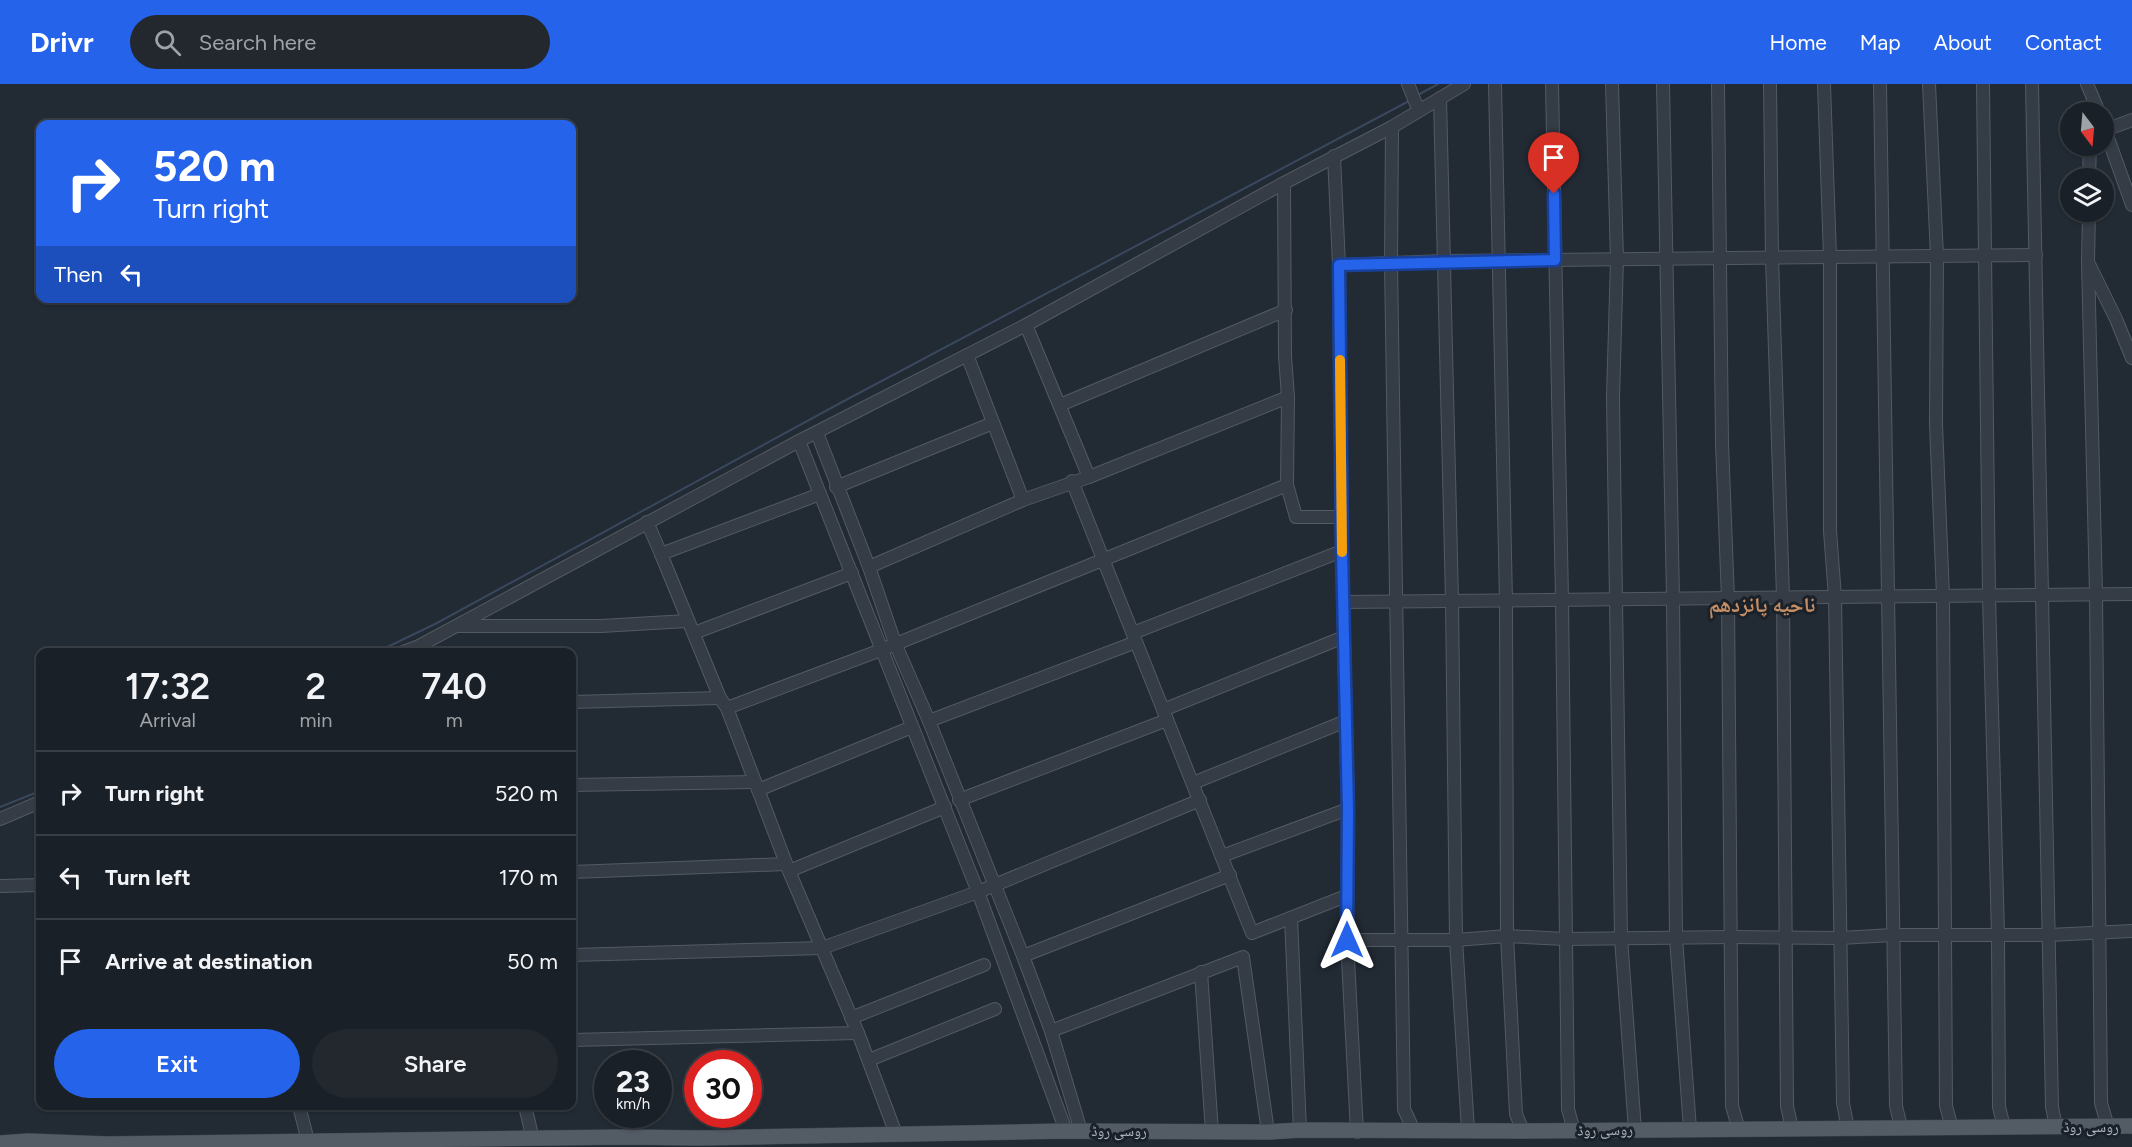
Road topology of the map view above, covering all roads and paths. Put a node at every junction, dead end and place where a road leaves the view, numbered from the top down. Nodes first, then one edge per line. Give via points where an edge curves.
1 (1408, 84) edge
2 (1464, 84) edge
3 (1496, 84) edge
4 (1552, 84) edge
5 (1612, 84) edge
6 (1663, 84) edge
7 (1718, 84) edge
8 (1770, 84) edge
9 (1824, 84) edge
10 (1880, 84) edge
11 (1929, 84) edge
12 (1983, 84) edge
13 (2032, 84) edge
14 (2089, 88) edge
15 (1440, 98) junction
16 (2095, 102) edge
17 (1419, 106) junction
18 (2132, 120) edge
19 (2114, 124) edge
20 (1392, 127) junction
21 (2114, 150) edge
22 (1334, 156) junction
23 (2128, 181) edge
24 (1284, 183) junction
25 (2132, 205) edge
26 (2089, 222) edge
27 (1985, 254) junction
28 (2036, 255) junction
29 (1883, 256) junction
30 (1937, 256) junction
31 (1830, 257) junction
32 (1721, 258) junction
33 (1772, 258) junction
34 (1617, 259) junction
35 (1667, 259) junction
36 (1555, 260) junction
37 (1445, 261) junction
38 (1499, 261) junction
39 (2088, 262) junction
40 (1391, 264) junction
41 (1339, 265) junction
42 (1286, 310) junction
43 (1026, 325) junction
44 (967, 355) junction
45 (2132, 358) edge
46 (1288, 397) junction
47 (1060, 405) junction
48 (993, 423) junction
49 (817, 433) junction
50 (799, 441) junction
51 (1089, 477) junction
52 (1072, 481) junction
53 (1287, 485) junction
54 (836, 487) junction
55 (820, 494) junction
56 (1023, 500) junction
57 (1342, 517) junction
58 (647, 522) junction
59 (1342, 551) junction
60 (661, 554) junction
61 (1103, 559) junction
62 (869, 567) junction
63 (852, 573) junction
64 (2043, 593) junction
65 (2096, 594) junction
66 (2132, 594) edge
67 (1887, 596) junction
68 (1943, 596) junction
69 (1989, 596) junction
70 (1783, 597) junction
71 (1835, 597) junction
72 (1673, 598) junction
73 (1616, 599) junction
74 (1728, 599) junction
75 (1395, 600) junction
76 (1452, 600) junction
77 (1562, 600) junction
78 (1506, 601) junction
79 (1343, 602) junction
80 (456, 626) junction
81 (691, 627) junction
82 (1344, 637) junction
83 (1134, 638) junction
84 (895, 643) junction
85 (422, 648) edge
86 (881, 650) junction
87 (576, 702) edge
88 (723, 703) junction
89 (1165, 715) junction
90 (930, 721) junction
91 (1346, 721) junction
92 (912, 727) junction
93 (1193, 783) junction
94 (576, 785) edge
95 (757, 786) junction
96 (959, 800) junction
97 (1200, 800) junction
98 (36, 804) edge
99 (945, 807) junction
100 (1348, 809) junction
101 (0, 819) edge
102 (1222, 856) junction
103 (787, 867) junction
104 (576, 872) edge
105 (1230, 875) junction
106 (36, 885) edge
107 (993, 885) junction
108 (2, 886) dead end
109 (978, 892) junction
110 (1346, 896) junction
111 (1291, 918) junction
112 (2132, 930) edge
113 (2100, 933) junction
114 (1893, 935) junction
115 (1945, 935) junction
116 (1998, 935) junction
117 (2049, 935) junction
118 (1507, 936) junction
119 (1732, 937) junction
120 (1785, 937) junction
121 (1621, 938) junction
122 (1676, 938) junction
123 (1840, 938) junction
124 (1565, 939) junction
125 (1347, 940) junction
126 (1456, 940) junction
127 (1402, 941) junction
128 (822, 948) junction
129 (576, 955) edge
130 (1023, 956) junction
131 (984, 965) dead end
132 (1201, 972) junction
133 (995, 1010) dead end
134 (851, 1018) junction
135 (1051, 1031) junction
136 (858, 1033) junction
137 (576, 1040) edge
138 (869, 1060) junction
139 (300, 1110) edge
140 (526, 1110) edge
141 (2132, 1126) edge
142 (1901, 1127) junction
143 (2004, 1127) junction
144 (2056, 1127) junction
145 (2108, 1127) junction
146 (1952, 1128) junction
147 (1690, 1129) junction
148 (1792, 1129) junction
149 (1848, 1129) junction
150 (1300, 1130) junction
151 (1468, 1130) junction
152 (1635, 1130) junction
153 (1739, 1130) junction
154 (1074, 1131) junction
155 (1414, 1131) junction
156 (1523, 1131) junction
157 (1574, 1131) junction
158 (1212, 1132) junction
159 (1268, 1132) junction
160 (1357, 1132) junction
161 (896, 1134) junction
162 (533, 1139) junction
163 (308, 1141) junction
164 (701, 1142) edge
165 (0, 1143) edge
166 (576, 1143) edge
167 (106, 1144) junction
168 (256, 1144) edge
169 (77, 1147) edge

1 - 17 street
2 - 15 street
3 - 38 street
4 - 36 street
5 - 34 street
6 - 35 street
7 - 32 street
8 - 33 street
9 - 31 street
10 - 29 street
11 - 30 street
12 - 27 street
13 - 28 street
14 - 16 street
15 - 17 street
15 - 37 street
17 - 20 street
18 - 19 street
20 - 22 street
20 - 40 street
21 - 23 street
22 - 24 street
22 - 41 street
23 - 25 street
24 - 42 street
24 - 43 street
26 - 39 street
27 - 28 street
27 - 30 street
27 - 69 street
28 - 64 street
29 - 30 street
29 - 31 street
29 - 67 street
30 - 68 street via 1936,424
31 - 33 street
31 - 71 street via 1830,531
32 - 33 street
32 - 35 street
32 - 74 street
33 - 70 street
34 - 35 street
34 - 36 street
34 - 73 street via 1613,397
35 - 72 street
36 - 38 street
36 - 77 street
37 - 38 street
37 - 40 street
37 - 76 street
38 - 78 street
39 - 45 street
39 - 65 street
40 - 41 street
40 - 75 street
41 - 57 street
42 - 46 street
42 - 47 street
43 - 44 street
43 - 47 street
44 - 48 street
44 - 49 street
46 - 51 street
46 - 53 street
47 - 51 street
48 - 54 street
48 - 56 street
49 - 50 street
49 - 54 street
50 - 55 street
50 - 58 street
51 - 52 street
52 - 56 street
52 - 61 street
53 - 57 street via 1296,517
53 - 61 street
54 - 62 street
55 - 60 street
55 - 63 street
56 - 62 street
57 - 59 street
58 - 60 street
58 - 80 street
59 - 79 street
59 - 83 street
60 - 81 street
61 - 83 street
61 - 84 street
62 - 84 street
63 - 81 street
63 - 86 street
64 - 65 street
64 - 69 street
64 - 117 street
65 - 66 street
65 - 113 street
67 - 68 street
67 - 71 street
67 - 114 street
68 - 69 street
68 - 115 street
69 - 116 street
70 - 71 street
70 - 74 street
70 - 120 street
71 - 123 street
72 - 73 street
72 - 74 street
72 - 122 street
73 - 77 street
73 - 121 street
74 - 119 street
75 - 76 street
75 - 79 street
75 - 127 street
76 - 78 street
76 - 126 street
77 - 78 street
77 - 124 street
78 - 118 street
79 - 82 street
80 - 81 street
80 - 85 street
81 - 88 street
82 - 89 street
82 - 91 street
83 - 89 street
83 - 90 street
84 - 86 street
84 - 90 street
86 - 88 street
86 - 92 street
87 - 88 street
88 - 95 street
89 - 93 street
89 - 96 street
90 - 96 street
91 - 93 street
91 - 100 street
92 - 95 street
92 - 99 street
93 - 97 street
94 - 95 street
95 - 103 street
96 - 107 street
97 - 102 street
97 - 107 street
98 - 101 street
99 - 103 street
99 - 109 street
100 - 102 street
100 - 110 street
102 - 105 street
103 - 104 street
103 - 128 street
105 - 111 street via 1252,933
105 - 130 street
106 - 108 street
107 - 109 street
107 - 130 street
109 - 128 street
109 - 154 street
110 - 111 street
110 - 125 street
111 - 150 street
112 - 113 street
113 - 117 street
113 - 145 street via 2101,1103
114 - 115 street
114 - 123 street
114 - 142 street via 1896,1106
115 - 116 street
115 - 146 street via 1946,1106
116 - 117 street
116 - 143 street via 1999,1107
117 - 144 street via 2052,1107
118 - 124 street
118 - 126 street
118 - 156 street via 1516,1114
119 - 120 street
119 - 122 street
119 - 153 street via 1732,1106
120 - 123 street
120 - 148 street via 1787,1106
121 - 122 street
121 - 124 street
121 - 152 street
122 - 147 street
123 - 149 street via 1843,1103
124 - 157 street via 1568,1109
125 - 127 street
125 - 160 street
126 - 127 street
126 - 151 street
127 - 155 street via 1404,1109
128 - 129 street
128 - 134 street
130 - 135 street
131 - 134 street
132 - 135 street
132 - 158 street
132 - 159 street via 1243,957
133 - 138 street
134 - 136 street
135 - 154 street
136 - 137 street
136 - 138 street
138 - 161 street
139 - 163 street
140 - 162 street
141 - 145 main road, روسی روڈ
142 - 146 main road, روسی روڈ
142 - 149 main road, روسی روڈ
143 - 144 main road, روسی روڈ
143 - 146 main road, روسی روڈ
144 - 145 main road, روسی روڈ
147 - 152 main road, روسی روڈ
147 - 153 main road, روسی روڈ
148 - 149 main road, روسی روڈ
148 - 153 main road, روسی روڈ
150 - 159 main road, روسی روڈ
150 - 160 main road, روسی روڈ
151 - 155 main road, روسی روڈ
151 - 156 main road, روسی روڈ
152 - 157 main road, روسی روڈ
154 - 158 main road, روسی روڈ
154 - 161 main road, روسی روڈ
155 - 160 main road, روسی روڈ
156 - 157 main road, روسی روڈ
158 - 159 main road, روسی روڈ
161 - 164 main road, روسی روڈ
162 - 163 main road, روسی روڈ
162 - 166 main road, روسی روڈ
163 - 168 main road, روسی روڈ
164 - 166 main road, روسی روڈ
165 - 167 main road, روسی روڈ
167 - 168 main road, روسی روڈ
167 - 169 main road, روسی روڈ

